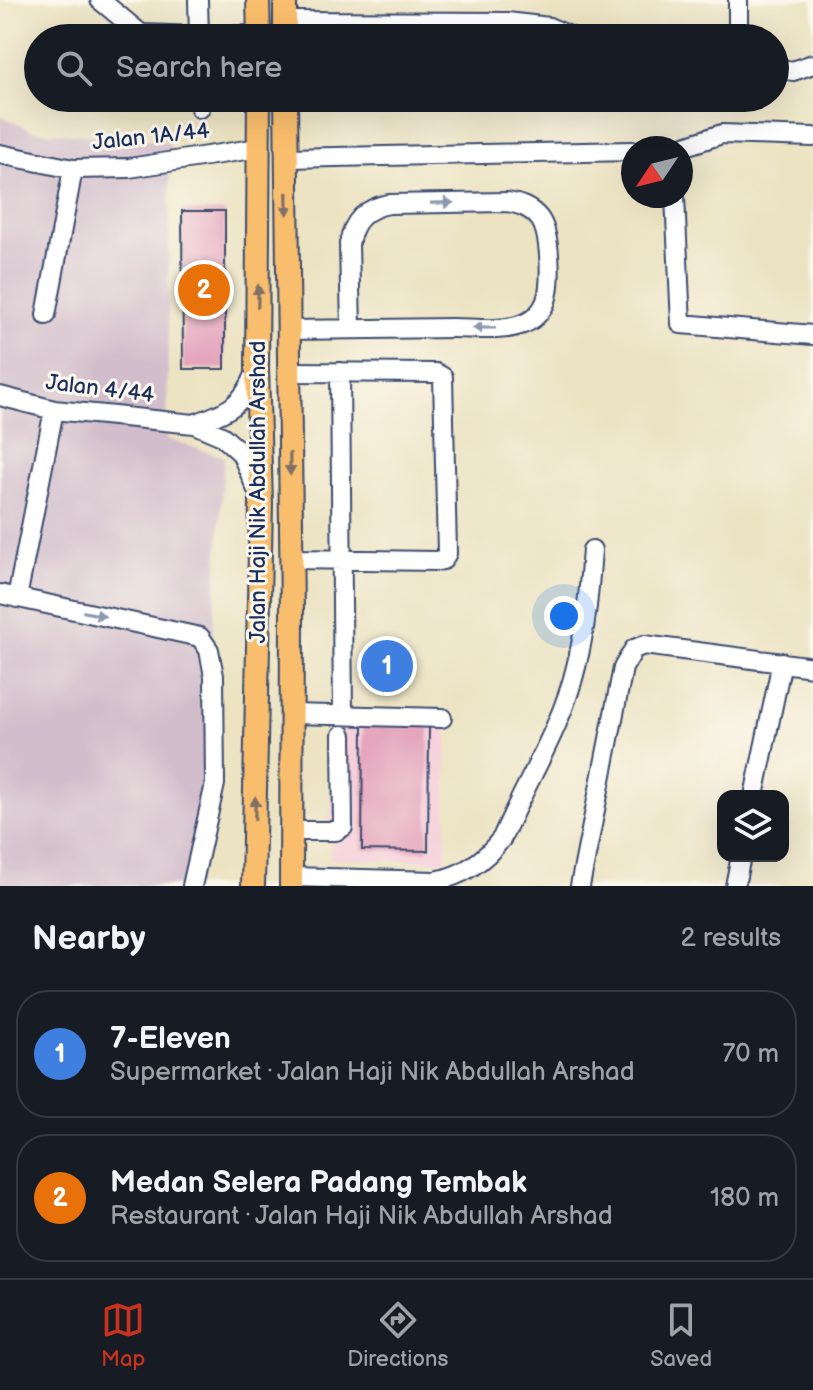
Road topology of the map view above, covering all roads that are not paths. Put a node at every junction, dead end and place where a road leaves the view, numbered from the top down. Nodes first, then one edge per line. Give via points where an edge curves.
1 (100, 0) edge
2 (198, 0) edge
3 (258, 0) edge
4 (738, 0) edge
5 (285, 20) edge
6 (129, 24) edge
7 (199, 24) edge
8 (259, 24) edge
9 (524, 24) edge
10 (738, 24) edge
11 (813, 64) edge
12 (789, 70) edge
13 (259, 112) edge
14 (286, 112) edge
15 (813, 137) edge
16 (693, 143) edge
17 (259, 148) junction
18 (621, 151) edge
19 (0, 154) edge
20 (286, 158) junction
21 (73, 169) junction
22 (676, 208) edge
23 (46, 315) dead end
24 (351, 329) junction
25 (288, 330) junction
26 (813, 335) edge
27 (257, 368) junction
28 (289, 372) junction
29 (340, 372) junction
30 (0, 396) edge
31 (54, 410) junction
32 (194, 424) junction
33 (261, 503) junction
34 (592, 550) dead end
35 (291, 559) junction
36 (340, 560) junction
37 (9, 596) edge
38 (782, 662) junction
39 (813, 667) edge
40 (292, 714) junction
41 (343, 715) junction
42 (442, 718) dead end
43 (342, 735) dead end
44 (755, 790) edge
45 (291, 831) junction
46 (740, 862) edge
47 (254, 881) edge
48 (291, 882) edge
49 (192, 886) edge
50 (580, 886) edge
51 (735, 886) edge

1 - 6 street
2 - 7 street
3 - 8 main road
4 - 10 street
5 - 9 street
11 - 12 street
13 - 17 main road, Jalan Haji Nik Abdullah Arshad
14 - 20 main road, Jalan Haji Nik Abdullah Arshad
15 - 16 street via 722,134
17 - 21 street, Jalan 1A/44 via 129,168
27 -> 17 main road, Jalan Haji Nik Abdullah Arshad
18 - 20 street
19 - 21 street, Jalan 1A/44
20 -> 25 main road, Jalan Haji Nik Abdullah Arshad
21 - 23 street
22 - 26 street via 681,324
24 -> 24 street via 349,244 365,212 389,204 507,202 540,219 548,242 548,287 541,311 532,320 509,327
24 - 25 street
25 - 28 main road, Jalan Haji Nik Abdullah Arshad
27 - 32 street via 236,405
27 - 33 main road, Jalan Haji Nik Abdullah Arshad
28 - 29 street
28 -> 35 main road, Jalan Haji Nik Abdullah Arshad
29 - 36 street
29 - 36 street via 443,377 447,553 438,561
30 - 31 street, Jalan 4/44
31 - 32 street, Jalan 4/44
31 - 37 street
32 - 33 street via 222,436 241,453
47 -> 33 main road, Jalan Haji Nik Abdullah Arshad
34 - 48 street via 587,609 565,701 502,838 488,856 435,881
35 - 36 street
35 - 40 main road, Jalan Haji Nik Abdullah Arshad
36 - 41 street
37 -> 49 street via 200,637 209,650 215,784
38 - 39 street
38 - 44 street
38 - 50 street via 644,645 634,649 623,668
40 - 41 street
40 - 45 main road, Jalan Haji Nik Abdullah Arshad
41 - 42 street
43 - 45 street via 343,827
45 - 48 main road, Jalan Haji Nik Abdullah Arshad
46 - 51 street

